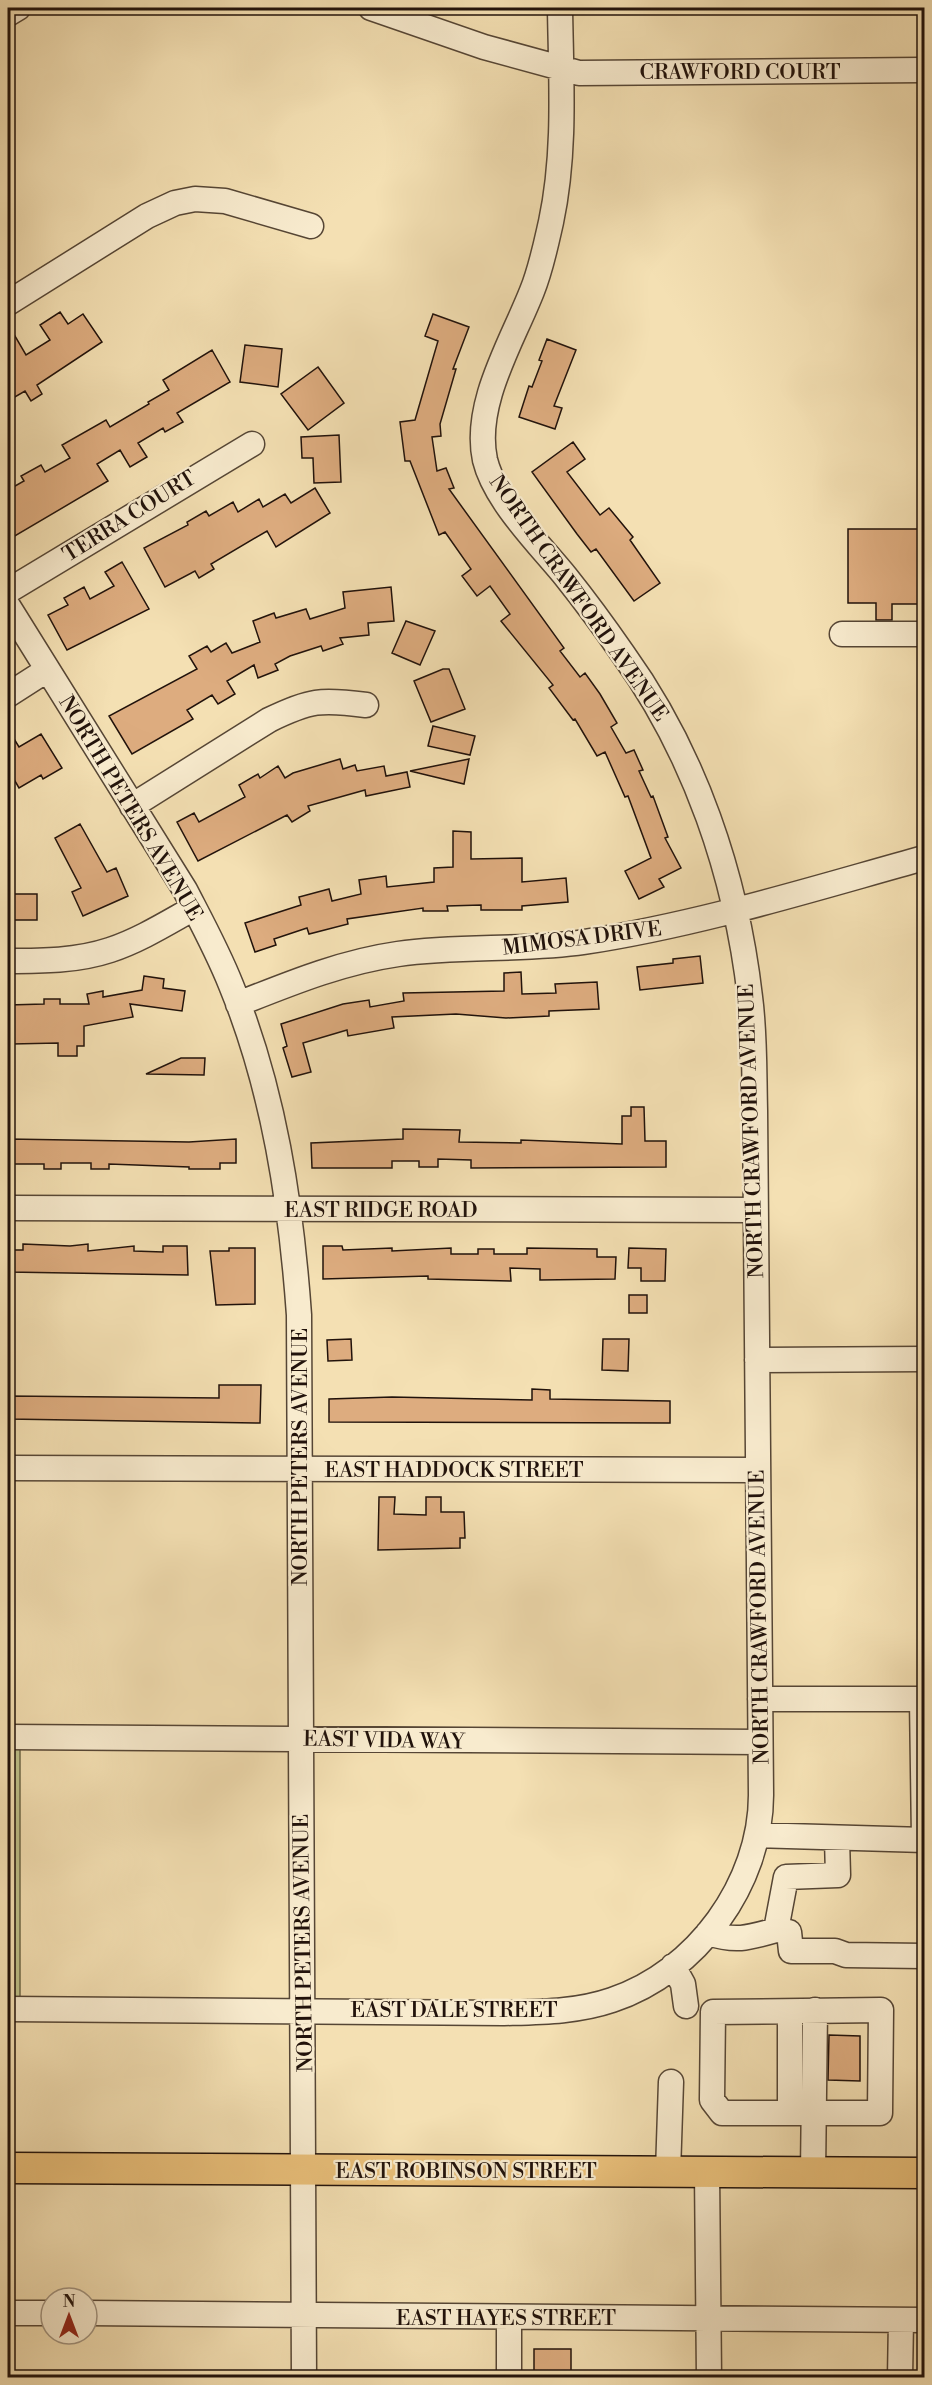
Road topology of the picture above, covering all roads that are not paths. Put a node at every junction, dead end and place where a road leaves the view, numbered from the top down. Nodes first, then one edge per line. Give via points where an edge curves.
1 (18, 8) edge
2 (370, 8) edge
3 (560, 8) edge
4 (8, 14) edge
5 (560, 68) junction
6 (921, 70) dead end
7 (311, 226) dead end
8 (8, 303) edge
9 (252, 444) dead end
10 (8, 591) edge
11 (8, 606) edge
12 (842, 634) dead end
13 (924, 634) edge
14 (47, 670) junction
15 (8, 695) edge
16 (366, 705) dead end
17 (132, 806) junction
18 (924, 858) edge
19 (194, 908) junction
20 (735, 911) junction
21 (8, 961) edge
22 (238, 1004) junction
23 (8, 1208) edge
24 (290, 1210) junction
25 (754, 1210) junction
26 (924, 1359) edge
27 (757, 1360) junction
28 (8, 1468) edge
29 (301, 1470) junction
30 (756, 1470) junction
31 (760, 1699) junction
32 (8, 1737) edge
33 (301, 1739) junction
34 (760, 1742) junction
35 (757, 1835) junction
36 (837, 1839) junction
37 (924, 1839) edge
38 (776, 1930) junction
39 (708, 1933) junction
40 (924, 1956) edge
41 (673, 1966) junction
42 (686, 2006) dead end
43 (8, 2009) edge
44 (304, 2010) junction
45 (815, 2010) junction
46 (790, 2012) junction
47 (671, 2082) dead end
48 (814, 2112) junction
49 (790, 2113) junction
50 (8, 2168) edge
51 (305, 2171) junction
52 (668, 2172) junction
53 (707, 2172) junction
54 (813, 2173) junction
55 (924, 2174) edge
56 (8, 2313) edge
57 (39, 2313) edge
58 (99, 2313) edge
59 (304, 2316) junction
60 (508, 2318) junction
61 (709, 2319) junction
62 (913, 2320) edge
63 (304, 2378) edge
64 (508, 2378) edge
65 (709, 2378) edge
66 (900, 2378) edge

1 - 4 street
2 - 5 street, CRAWFORD COURT
3 - 5 street, NORTH CRAWFORD AVENUE
5 - 6 street, CRAWFORD COURT via 579,73
5 - 20 street, NORTH CRAWFORD AVENUE via 560,144 551,222 534,286 484,415 486,464 501,495 580,595 665,718 698,789
7 - 8 street via 225,201 195,199 175,203 147,216
9 - 10 street, TERRA COURT
11 - 14 street, NORTH PETERS AVENUE
12 - 13 street
14 - 15 street
14 - 17 street, NORTH PETERS AVENUE
16 - 17 street via 325,700 292,709
17 - 19 street, NORTH PETERS AVENUE
18 - 20 street, MIMOSA DRIVE
19 - 21 street via 111,950 69,959
19 - 22 street, NORTH PETERS AVENUE
20 - 22 street, MIMOSA DRIVE via 562,945 377,958 342,965
20 - 25 street, NORTH CRAWFORD AVENUE via 751,1010
22 - 24 street, NORTH PETERS AVENUE via 264,1086
23 - 24 street, EAST RIDGE ROAD
24 - 25 street, EAST RIDGE ROAD
24 - 29 street, NORTH PETERS AVENUE via 299,1315
25 - 27 street, NORTH CRAWFORD AVENUE
26 - 27 street
27 - 30 street, NORTH CRAWFORD AVENUE
28 - 29 street, EAST HADDOCK STREET
29 - 30 street, EAST HADDOCK STREET
29 - 33 street, NORTH PETERS AVENUE
30 - 31 street, NORTH CRAWFORD AVENUE
31 - 34 street, NORTH CRAWFORD AVENUE
31 - 37 street via 922,1699
32 - 33 street, EAST VIDA WAY
33 - 34 street, EAST VIDA WAY
33 - 44 street, NORTH PETERS AVENUE
34 - 35 street, NORTH CRAWFORD AVENUE via 761,1815
35 - 36 street
35 - 39 street, EAST DALE STREET via 737,1890
36 - 37 street
36 - 38 street via 838,1875 786,1877
38 - 39 street via 743,1940
38 - 40 street via 789,1932 791,1950
39 - 41 street, EAST DALE STREET
41 - 42 street via 683,1984
41 - 44 street, EAST DALE STREET via 658,1978 613,2000 566,2010
43 - 44 street, EAST DALE STREET
44 - 51 street, NORTH PETERS AVENUE
45 - 46 street
45 - 48 street
45 - 48 street via 881,2010 880,2113
46 - 49 street
46 - 49 street via 713,2012 712,2100 722,2113
47 - 52 street
48 - 49 street
48 - 54 street
50 - 51 main road, EAST ROBINSON STREET
51 - 52 main road, EAST ROBINSON STREET
51 - 59 street, NORTH PETERS AVENUE
52 - 53 main road, EAST ROBINSON STREET
53 - 54 main road, EAST ROBINSON STREET
53 - 61 street
54 - 55 main road, EAST ROBINSON STREET
56 - 57 street
58 - 59 street, EAST HAYES STREET
59 - 60 street, EAST HAYES STREET
59 - 63 street, NORTH PETERS AVENUE
60 - 61 street, EAST HAYES STREET
60 - 64 street
61 - 62 street, EAST HAYES STREET
61 - 65 street
62 - 66 street

